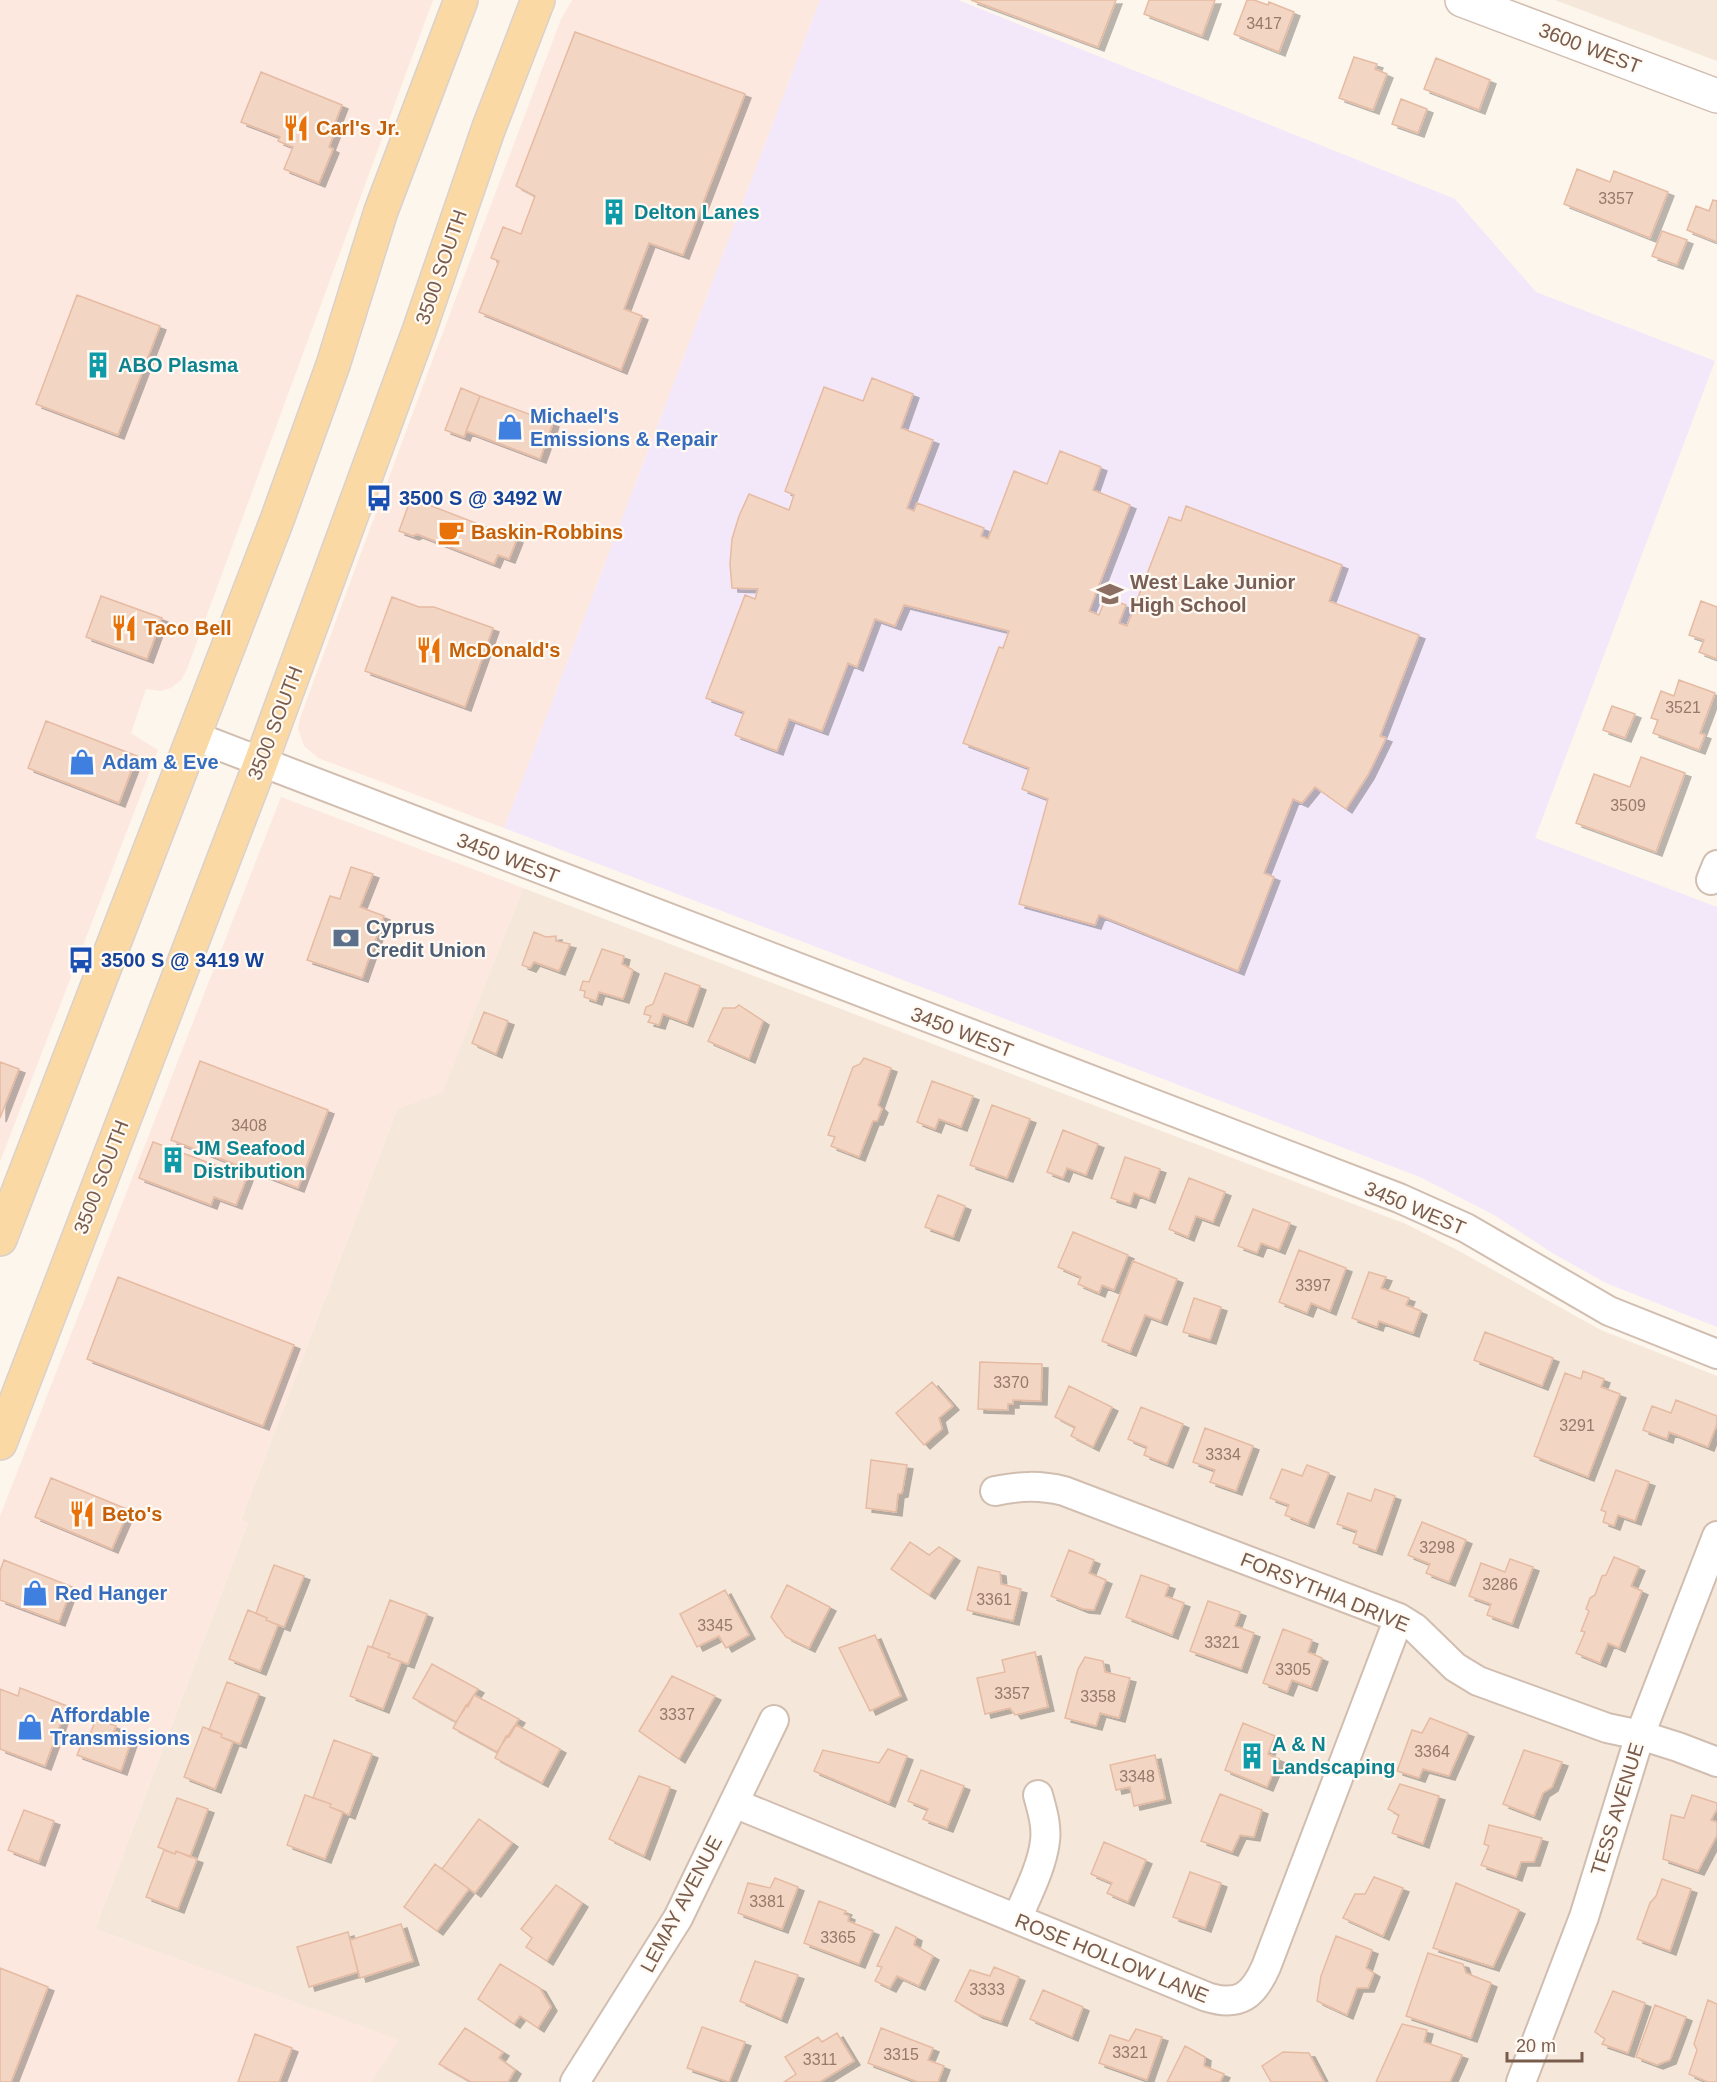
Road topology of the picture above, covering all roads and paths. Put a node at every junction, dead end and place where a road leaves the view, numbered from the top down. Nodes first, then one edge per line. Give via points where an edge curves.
1 (461, 0) edge
2 (538, 0) edge
3 (1462, 0) edge
4 (1717, 96) edge
5 (194, 736) junction
6 (261, 762) junction
7 (0, 1239) edge
8 (1717, 1354) edge
9 (0, 1443) edge
10 (995, 1491) dead end
11 (1717, 1536) edge
12 (1399, 1618) junction
13 (774, 1720) dead end
14 (1640, 1735) junction
15 (1717, 1762) edge
16 (1038, 1795) dead end
17 (734, 1803) junction
18 (1017, 1919) junction
19 (575, 2082) edge
20 (1522, 2082) edge

1 - 5 main road via 381,211 311,428
2 - 6 main road, 3500 SOUTH
3 - 4 street, 3600 WEST
5 - 6 street, 3450 WEST
5 - 7 main road
6 - 8 street, 3450 WEST via 1399,1198 1466,1228 1609,1311
6 - 9 main road, 3500 SOUTH
10 - 12 street, FORSYTHIA DRIVE via 1044,1486 1064,1491
11 - 14 street, TESS AVENUE
12 - 14 street, FORSYTHIA DRIVE via 1467,1675 1607,1728
12 - 18 street, ROSE HOLLOW LANE via 1266,1967 1251,1992 1236,2000 1217,2001
13 - 17 street, LEMAY AVENUE
14 - 15 street, FORSYTHIA DRIVE
14 - 20 street, TESS AVENUE via 1576,1939
16 - 18 street via 1046,1839
17 - 18 street, ROSE HOLLOW LANE
17 - 19 street, LEMAY AVENUE via 678,1918

